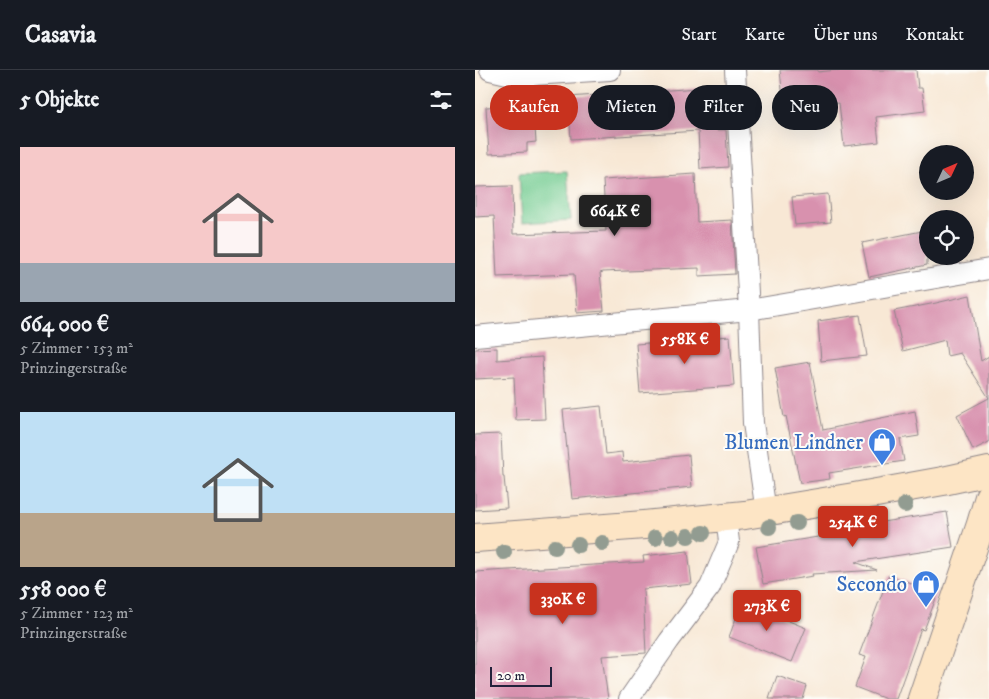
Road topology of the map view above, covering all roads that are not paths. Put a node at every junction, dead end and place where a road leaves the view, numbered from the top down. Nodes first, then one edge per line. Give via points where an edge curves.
1 (490, 70) edge
2 (610, 70) edge
3 (735, 70) edge
4 (989, 269) edge
5 (749, 310) junction
6 (475, 336) edge
7 (989, 471) edge
8 (989, 497) edge
9 (766, 512) junction
10 (726, 517) junction
11 (475, 538) edge
12 (629, 699) edge
13 (922, 699) edge

1 - 2 street via 515,76
3 - 5 street
4 - 5 street
5 - 6 street
5 - 9 street via 753,423
7 - 9 main road
8 - 13 main road
9 - 10 main road
10 - 11 main road
10 - 12 street via 729,542 710,587

